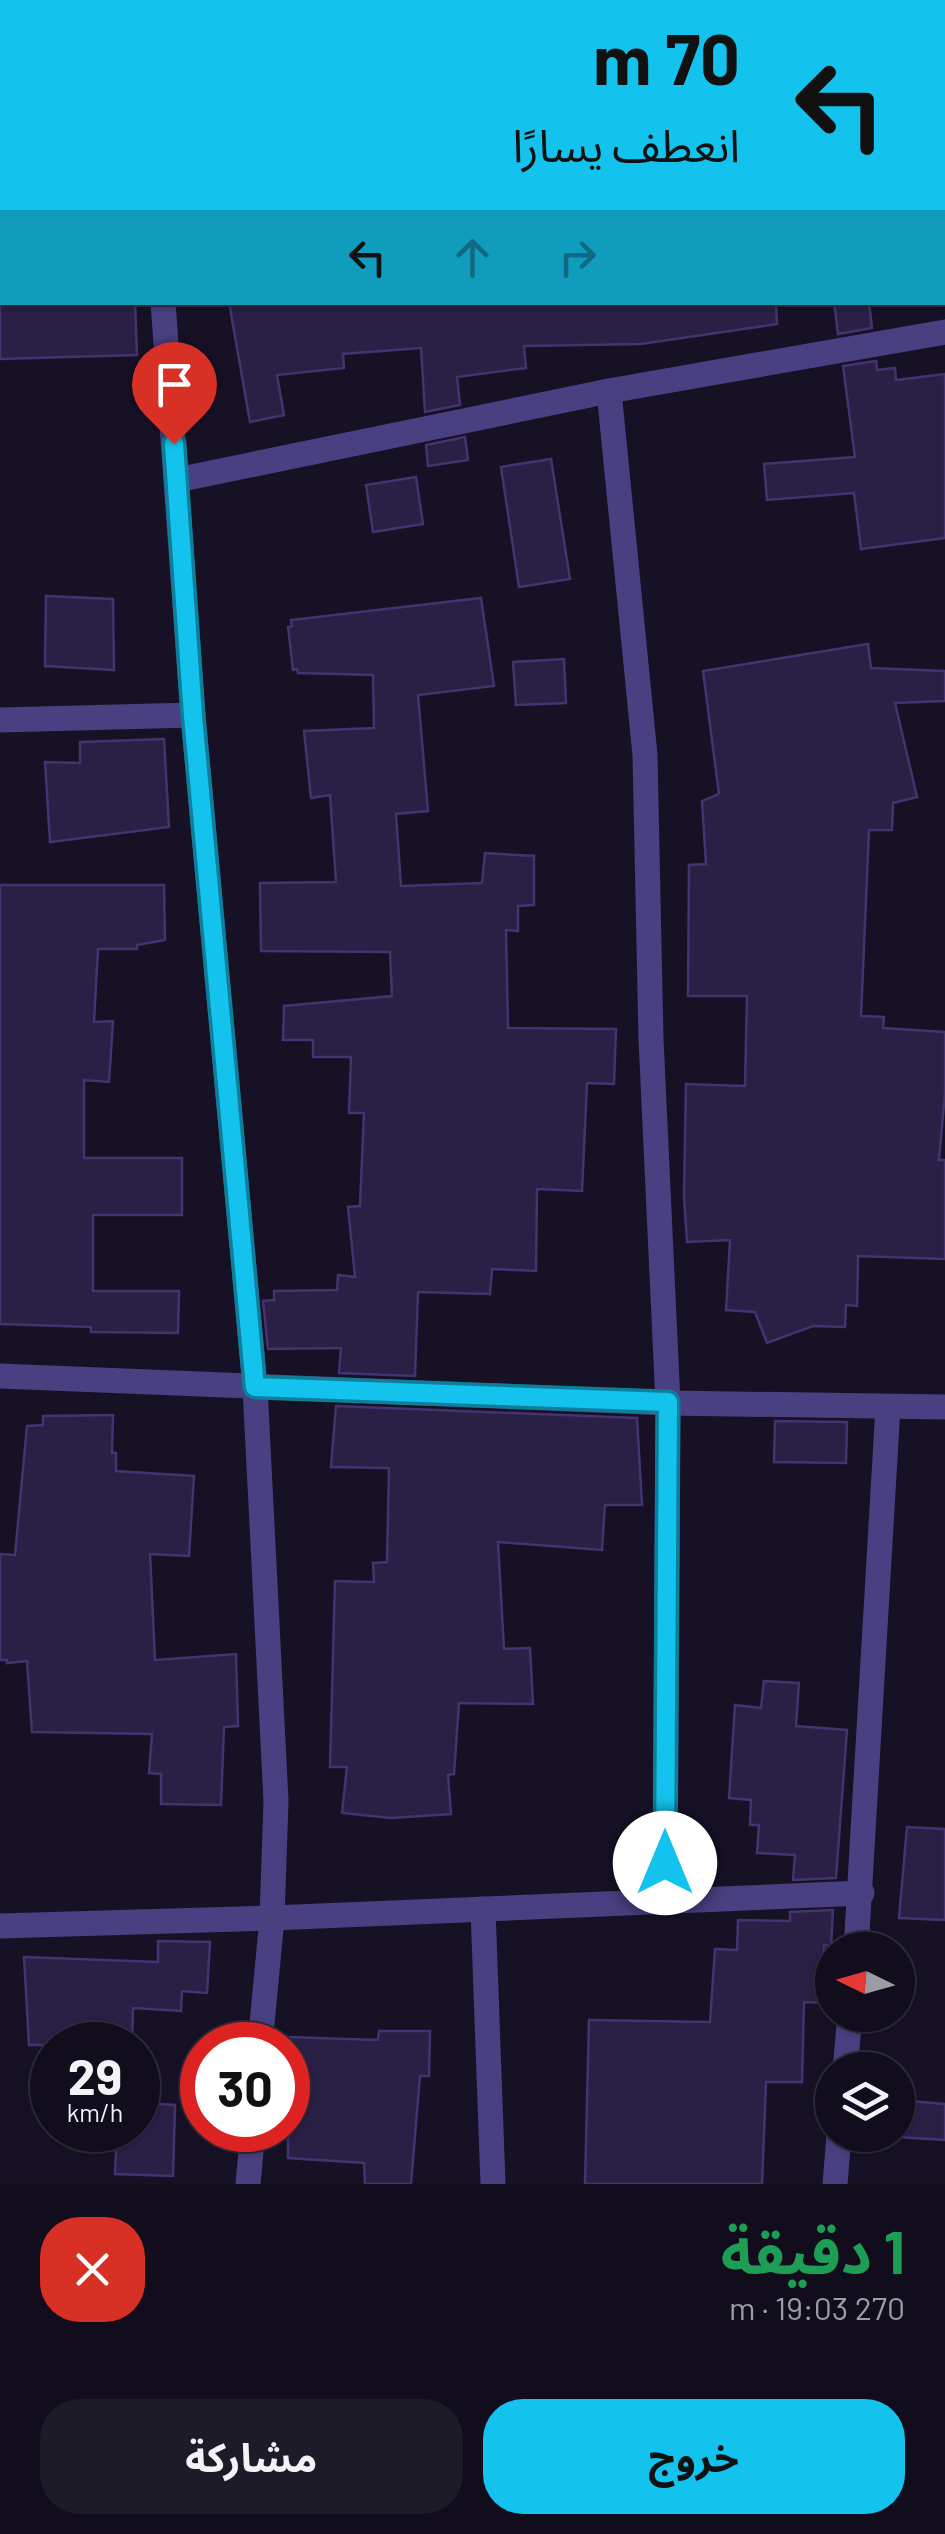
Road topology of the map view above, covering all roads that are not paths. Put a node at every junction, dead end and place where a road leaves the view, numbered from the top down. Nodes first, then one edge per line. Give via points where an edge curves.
1 (163, 305) edge
2 (945, 332) edge
3 (609, 392) junction
4 (177, 480) junction
5 (193, 716) junction
6 (0, 720) edge
7 (0, 1376) edge
8 (255, 1387) junction
9 (668, 1402) junction
10 (888, 1407) junction
11 (945, 1407) edge
12 (862, 1893) junction
13 (665, 1901) junction
14 (483, 1909) junction
15 (272, 1918) junction
16 (0, 1926) edge
17 (858, 1932) edge
18 (262, 2022) edge
19 (251, 2152) edge
20 (838, 2152) edge
21 (248, 2184) edge
22 (493, 2184) edge
23 (835, 2184) edge

1 - 4 street
2 - 3 street
3 - 4 street
3 - 9 street via 645,755
4 - 5 street
5 - 6 street
5 - 8 street
7 - 8 street
8 - 9 street
8 - 15 street via 276,1801
9 - 10 street
9 - 13 street
10 - 11 street
10 - 12 street
12 - 13 street
12 - 17 street
13 - 14 street
14 - 15 street
14 - 22 street
15 - 16 street
15 - 18 street
19 - 21 street
20 - 23 street

